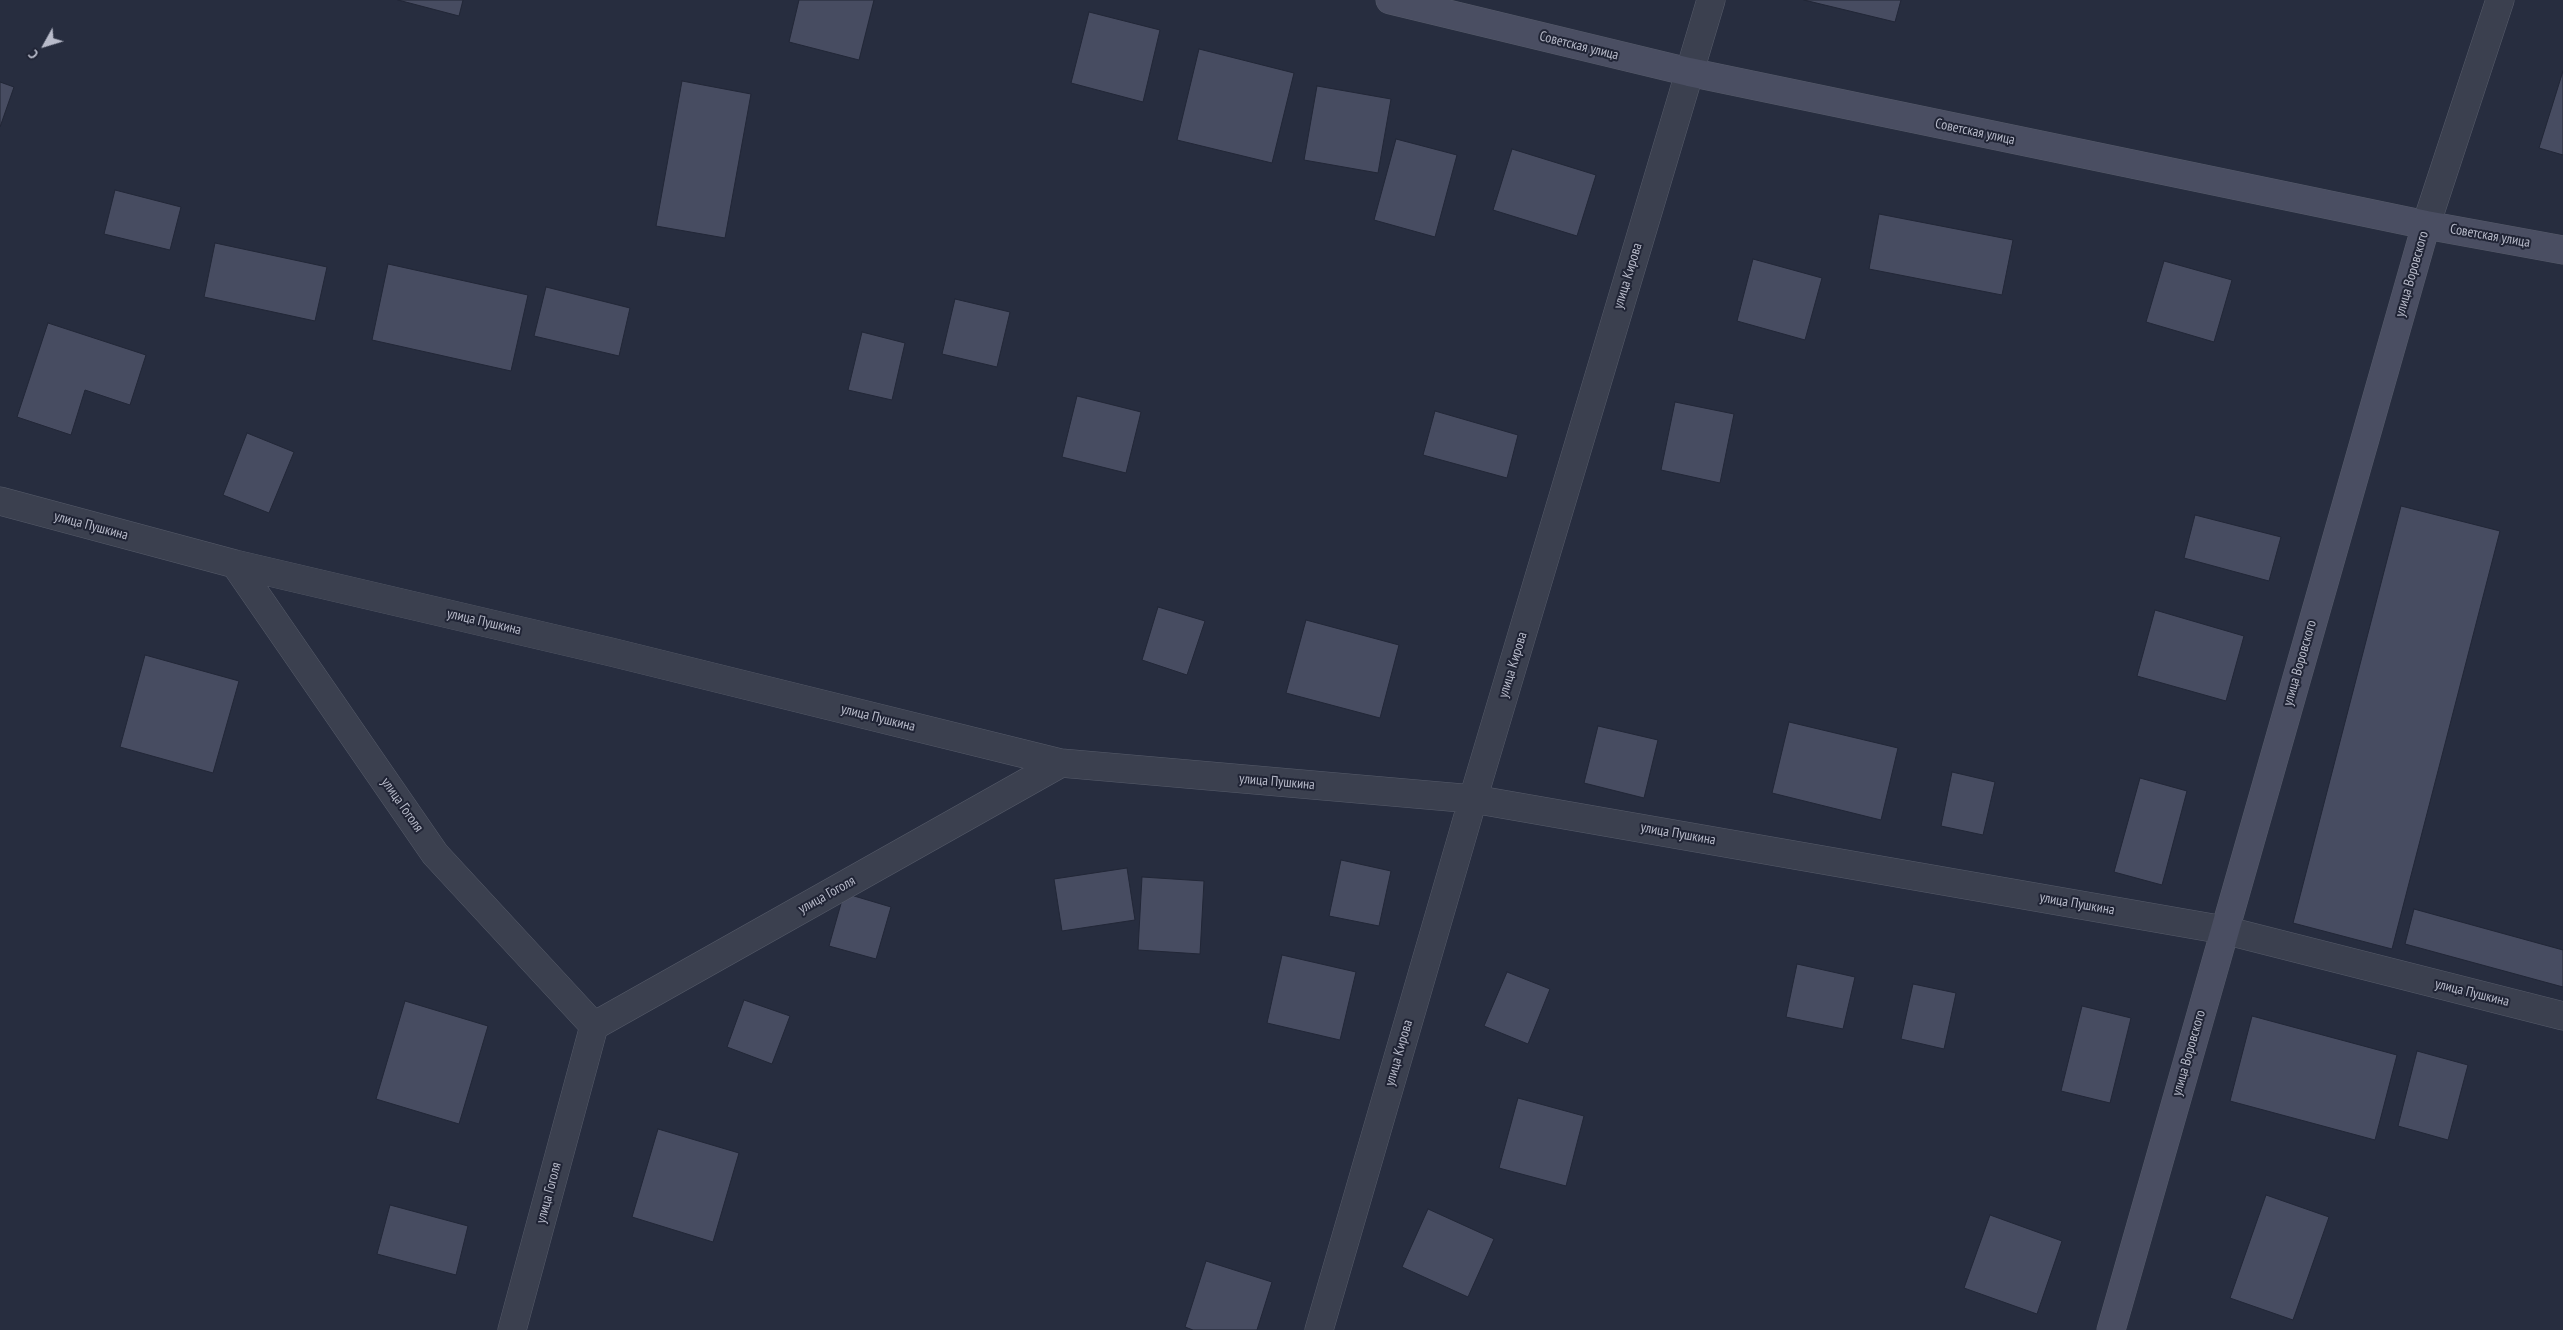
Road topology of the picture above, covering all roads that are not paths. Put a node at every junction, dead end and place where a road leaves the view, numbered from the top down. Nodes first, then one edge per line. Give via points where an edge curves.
1 (1390, 0) edge
2 (1711, 0) edge
3 (2500, 0) edge
4 (1689, 72) junction
5 (2426, 225) junction
6 (2563, 250) edge
7 (0, 501) edge
8 (235, 564) junction
9 (1061, 763) junction
10 (1473, 799) junction
11 (2224, 930) junction
12 (2563, 1016) edge
13 (594, 1026) junction
14 (512, 1330) edge
15 (1319, 1330) edge
16 (2111, 1330) edge

1 - 4 main road, Советская улица
2 - 4 street, улица Кирова
3 - 5 street, улица Воровского
4 - 5 main road, Советская улица
4 - 10 street, улица Кирова
5 - 6 main road, Советская улица
5 - 11 main road, улица Воровского
7 - 8 street, улица Пушкина
8 - 9 street, улица Пушкина via 611,652
8 - 13 street, улица Гоголя via 435,854
9 - 10 street, улица Пушкина
9 - 13 street, улица Гоголя
10 - 11 street, улица Пушкина
10 - 15 street, улица Кирова
11 - 12 street, улица Пушкина
11 - 16 main road, улица Воровского
13 - 14 street, улица Гоголя

